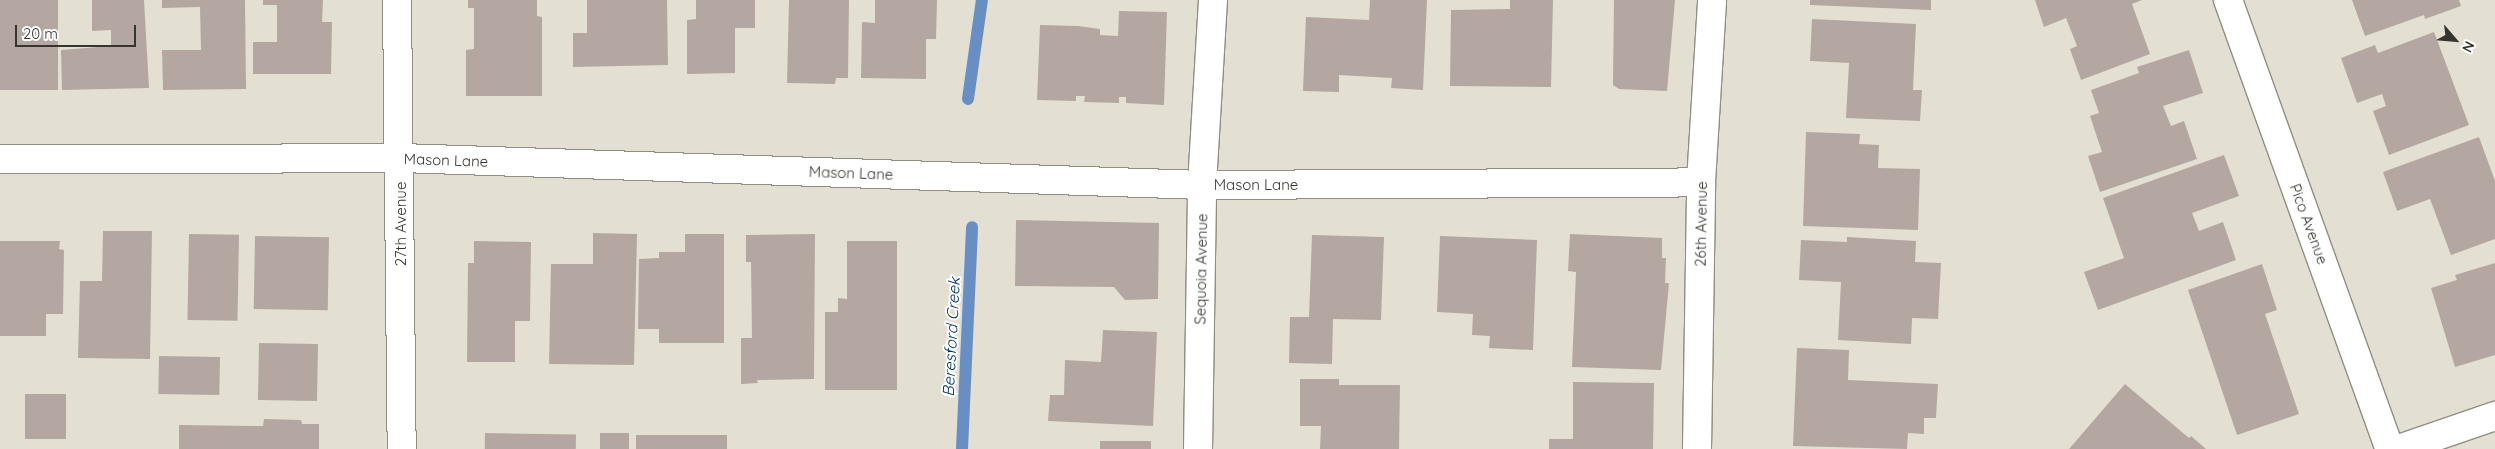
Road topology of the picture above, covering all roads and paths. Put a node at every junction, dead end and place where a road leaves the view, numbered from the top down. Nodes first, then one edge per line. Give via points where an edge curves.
1 (397, 0) edge
2 (1213, 0) edge
3 (1712, 0) edge
4 (2228, 0) edge
5 (401, 158) junction
6 (0, 159) edge
7 (1702, 182) junction
8 (1202, 185) junction
9 (2495, 416) edge
10 (402, 449) edge
11 (1198, 449) edge
12 (1697, 449) edge
13 (2390, 449) edge
14 (2399, 449) edge

1 - 5 street, 27th Avenue
2 - 8 street, Sequoia Avenue
3 - 7 street, 26th Avenue
4 - 13 street, Pico Avenue
5 - 6 street, Mason Lane
5 - 8 street, Mason Lane
5 - 10 street, 27th Avenue
7 - 8 street, Mason Lane
7 - 12 street, 26th Avenue
8 - 11 street, Sequoia Avenue
9 - 14 street

